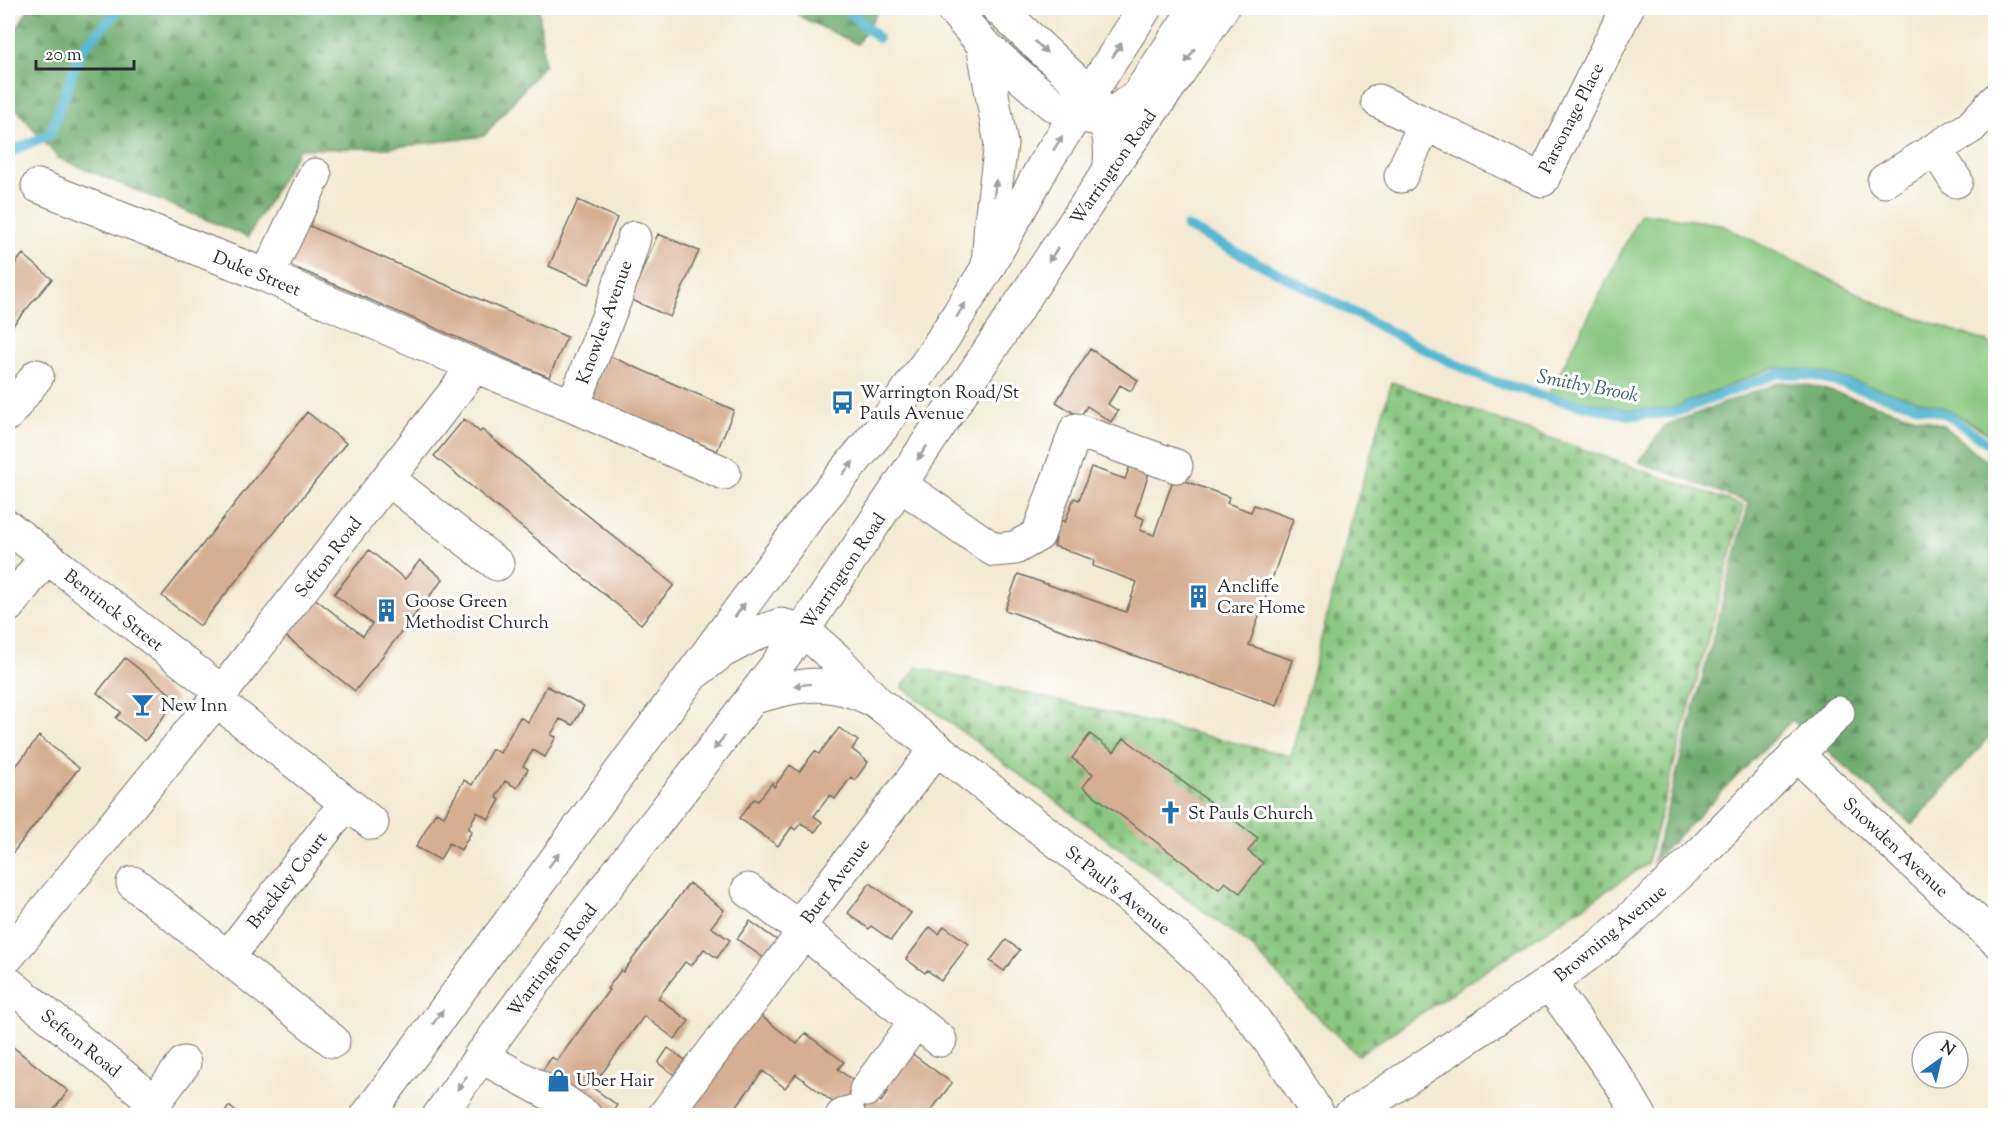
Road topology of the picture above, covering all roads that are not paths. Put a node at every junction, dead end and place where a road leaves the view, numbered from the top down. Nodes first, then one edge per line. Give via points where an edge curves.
1 (952, 8) edge
2 (998, 8) edge
3 (1145, 8) edge
4 (1196, 8) edge
5 (1222, 8) edge
6 (1627, 8) edge
7 (983, 44) junction
8 (1995, 100) edge
9 (1378, 101) dead end
10 (1089, 108) junction
11 (1425, 124) junction
12 (1936, 150) junction
13 (1109, 171) junction
14 (315, 175) dead end
15 (1401, 176) dead end
16 (1884, 181) dead end
17 (1956, 181) dead end
18 (38, 186) dead end
19 (634, 238) dead end
20 (988, 267) junction
21 (267, 276) junction
22 (475, 366) junction
23 (37, 376) dead end
24 (573, 406) junction
25 (8, 414) edge
26 (1176, 466) dead end
27 (724, 473) dead end
28 (388, 479) junction
29 (901, 485) junction
30 (8, 527) edge
31 (46, 557) junction
32 (497, 564) dead end
33 (8, 606) edge
34 (803, 630) junction
35 (693, 674) junction
36 (219, 696) junction
37 (755, 697) junction
38 (878, 703) junction
39 (1838, 713) dead end
40 (937, 748) junction
41 (1796, 754) junction
42 (346, 803) junction
43 (372, 823) dead end
44 (133, 883) dead end
45 (748, 890) dead end
46 (801, 930) junction
47 (1995, 940) edge
48 (8, 956) edge
49 (228, 957) junction
50 (8, 983) edge
51 (1549, 983) junction
52 (333, 1041) dead end
53 (480, 1056) junction
54 (184, 1063) dead end
55 (852, 1106) edge
56 (149, 1109) edge
57 (367, 1116) edge
58 (439, 1116) edge
59 (585, 1116) edge
60 (664, 1116) edge
61 (1319, 1116) edge
62 (1350, 1116) edge
63 (1640, 1116) edge

1 - 7 main road
2 -> 10 main road
10 -> 3 main road
4 - 10 main road via 1138,95 1115,112
5 -> 13 main road, Warrington Road
6 - 11 main road, Parsonage Place via 1542,180
7 - 10 main road via 1052,104
20 -> 7 main road via 1001,144
8 - 12 main road via 1971,127
9 - 11 main road, Parsonage Place
10 - 13 main road via 1110,139
20 -> 10 main road via 1045,163
11 - 15 main road
12 - 16 main road
12 - 17 main road
13 -> 29 main road, Warrington Road
14 - 21 main road
18 - 21 main road, Duke Street
19 - 24 main road, Knowles Avenue
35 -> 20 main road via 811,513 882,426
21 - 22 main road, Duke Street
22 - 24 main road
22 - 28 main road, Sefton Road
23 - 25 main road
24 - 27 main road
26 - 29 main road via 1076,430 1038,535 1015,548 994,550
28 - 32 main road
28 - 36 main road, Sefton Road
29 - 34 main road, Warrington Road
30 - 31 main road, Bentinck Street
31 - 33 main road
31 - 36 main road, Bentinck Street
34 - 35 main road via 782,625 759,632 723,651
34 - 37 main road, Warrington Road
34 - 38 main road, St Paul's Avenue
57 -> 35 main road
36 - 42 main road, Bentinck Street
36 - 48 main road, Sefton Road
38 -> 37 main road, St Paul's Avenue via 856,692 818,684
37 -> 53 main road, Warrington Road
38 - 40 main road, St Paul's Avenue
39 - 41 main road, Browning Avenue
40 - 46 main road, Buer Avenue
40 - 61 main road, St Paul's Avenue via 1146,910 1184,944 1244,1006
41 - 47 main road, Snowden Avenue
41 - 51 main road, Browning Avenue via 1645,907
42 - 43 main road, Bentinck Street
42 - 49 main road, Brackley Court
44 - 49 main road
45 - 46 main road
46 - 55 main road, Buer Avenue via 928,1030
46 - 60 main road
49 - 52 main road
50 - 56 main road, Sefton Road
51 - 62 main road, Browning Avenue
51 - 63 main road
53 -> 58 main road, Warrington Road
53 - 59 main road
54 - 56 main road

